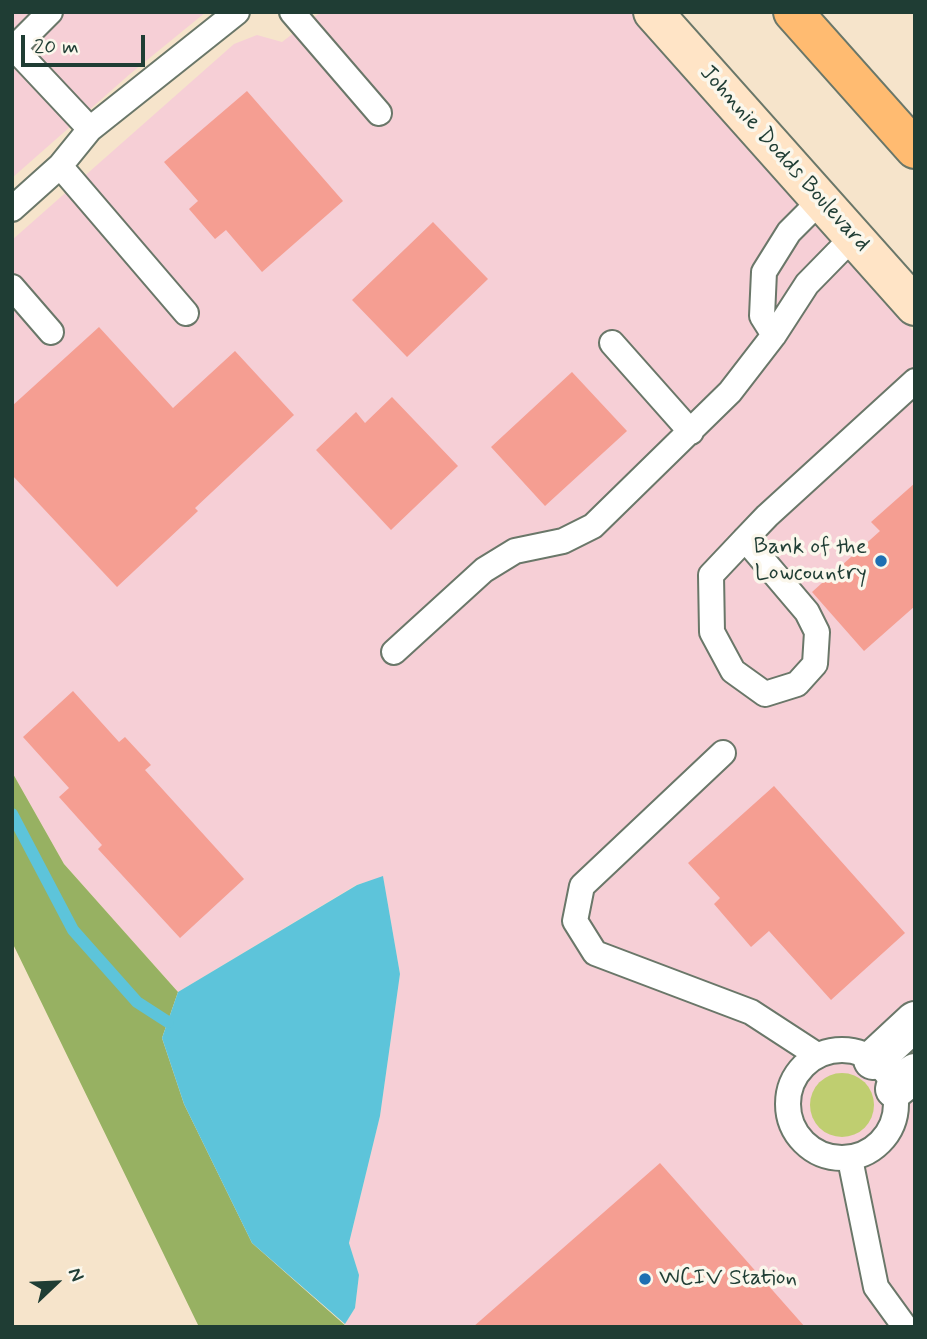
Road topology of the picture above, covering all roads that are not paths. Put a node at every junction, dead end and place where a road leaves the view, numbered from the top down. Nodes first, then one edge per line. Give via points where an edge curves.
1 (50, 12) edge
2 (237, 12) edge
3 (292, 12) edge
4 (653, 12) edge
5 (793, 12) edge
6 (13, 47) edge
7 (379, 113) dead end
8 (90, 129) junction
9 (915, 149) edge
10 (60, 166) junction
11 (820, 201) junction
12 (12, 209) edge
13 (853, 237) junction
14 (12, 287) edge
15 (915, 306) edge
16 (186, 313) dead end
17 (51, 332) dead end
18 (774, 335) junction
19 (612, 343) dead end
20 (915, 382) edge
21 (691, 432) junction
22 (745, 539) junction
23 (394, 652) dead end
24 (723, 753) dead end
25 (915, 1021) edge
26 (817, 1055) junction
27 (894, 1074) edge
28 (850, 1159) junction
29 (905, 1327) edge

1 - 6 lane
2 - 8 lane
3 - 7 lane
4 - 11 street, Johnnie Dodds Boulevard
5 - 9 highway
6 - 8 lane
8 - 10 lane
10 - 12 lane
10 - 16 lane
11 - 13 street, Johnnie Dodds Boulevard
11 - 18 lane via 789,232 764,272 762,316
13 - 15 street, Johnnie Dodds Boulevard
13 - 18 lane via 807,284
14 - 17 lane
18 - 21 lane via 730,392
19 - 21 lane
20 - 22 lane
21 - 23 lane via 593,526 563,541 515,551 494,564
22 - 22 lane via 711,575 712,632 733,671 765,694 797,684 814,664 817,632 807,612
24 - 26 lane via 582,886 576,921 595,953 751,1012
25 - 27 street
26 - 27 lane via 843,1049 866,1054
26 - 28 lane via 798,1071 788,1096 790,1122 805,1144 827,1157
27 - 28 lane via 897,1113 888,1134 872,1151
28 - 29 lane via 876,1287

